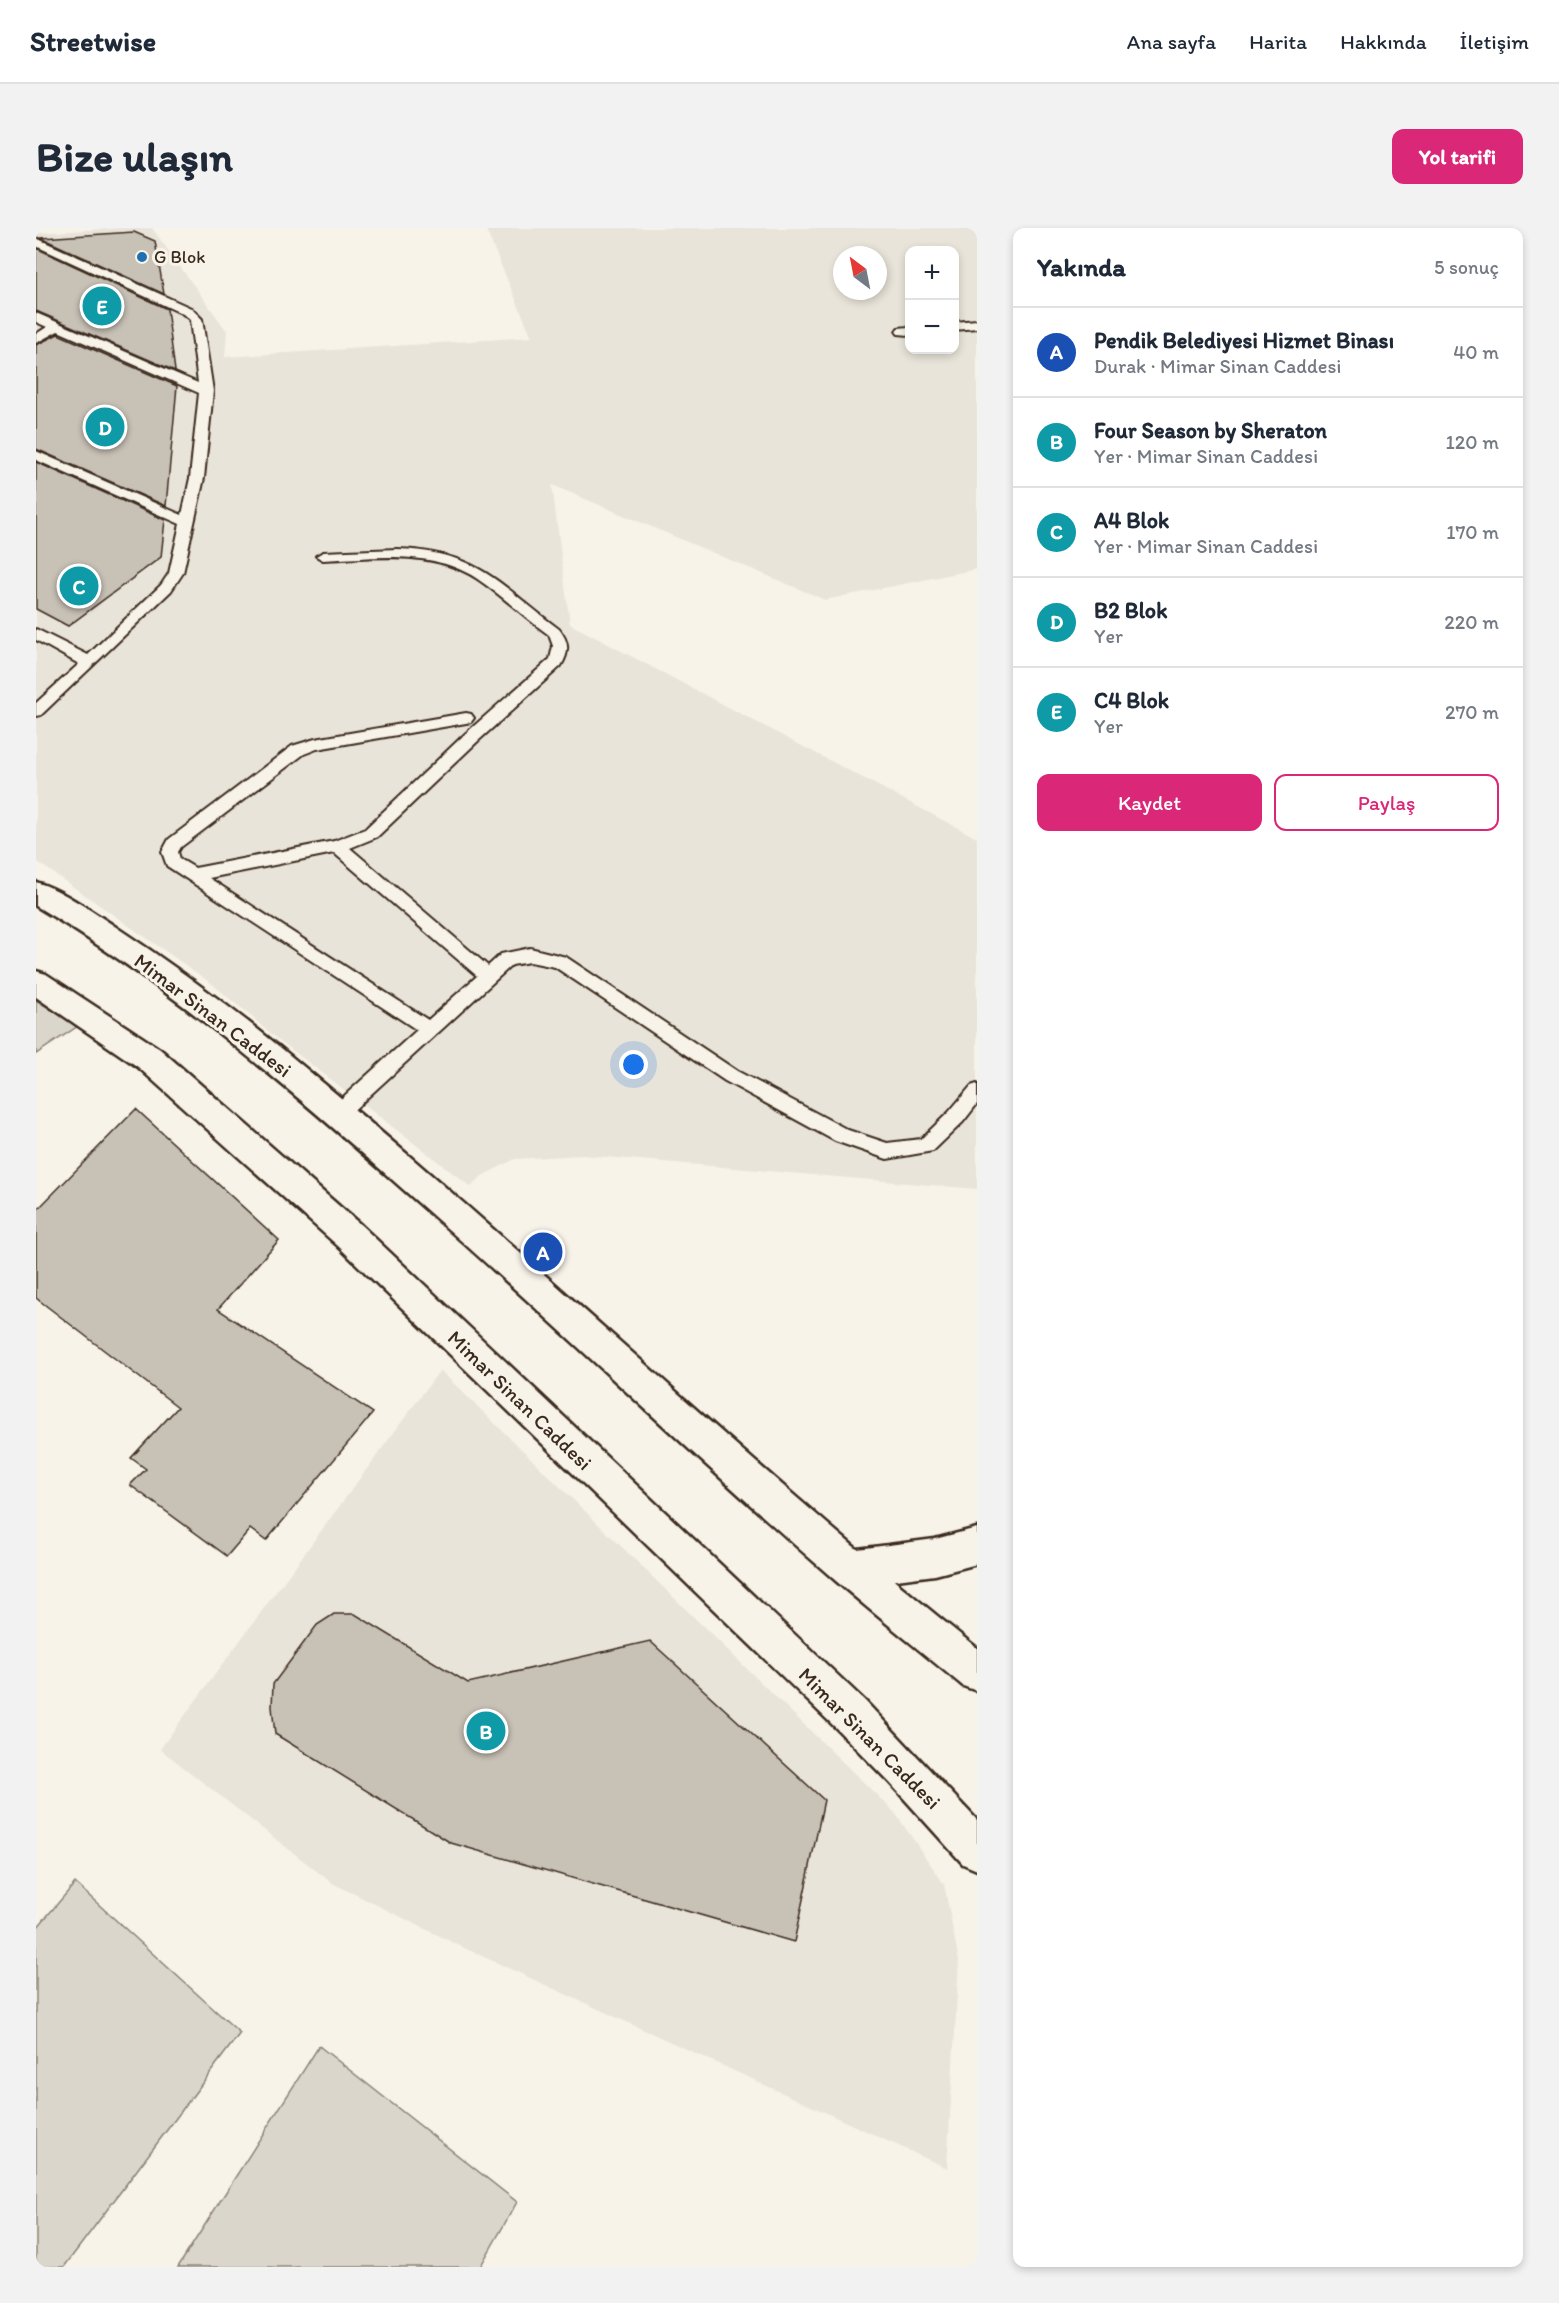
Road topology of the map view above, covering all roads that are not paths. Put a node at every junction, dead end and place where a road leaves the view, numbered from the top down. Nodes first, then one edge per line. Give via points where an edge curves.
1 (36, 242) edge
2 (36, 317) edge
3 (977, 324) edge
4 (57, 326) junction
5 (959, 326) edge
6 (36, 339) edge
7 (206, 391) junction
8 (36, 455) edge
9 (188, 522) junction
10 (322, 556) dead end
11 (36, 634) edge
12 (88, 662) junction
13 (36, 711) edge
14 (466, 718) dead end
15 (337, 846) junction
16 (192, 875) junction
17 (36, 893) edge
18 (489, 976) junction
19 (36, 982) edge
20 (430, 1030) junction
21 (977, 1090) edge
22 (338, 1113) junction
23 (977, 1546) edge
24 (850, 1568) junction
25 (977, 1671) edge
26 (977, 1850) edge

1 - 7 lane via 187,311 196,319
2 - 4 lane
3 - 5 lane
4 - 6 lane
4 - 7 lane
7 - 9 lane
8 - 9 lane
9 - 12 lane via 176,573 166,588
10 - 15 lane via 412,554 450,560 483,577 554,632 561,645 556,662 381,826
11 - 12 lane
12 - 13 lane
14 - 16 lane via 298,750 171,847 173,862
15 - 16 lane
15 - 18 lane
16 - 20 lane
17 - 22 main road, Mimar Sinan Caddesi via 158,970
18 - 20 lane
18 - 21 lane via 507,959 518,956 560,962 731,1076 842,1136 887,1151 926,1146 956,1118
19 - 26 main road, Mimar Sinan Caddesi via 149,1058 350,1236 851,1715
20 - 22 lane
22 - 24 main road, Mimar Sinan Caddesi via 517,1268
23 - 24 main road via 934,1557
24 - 25 main road, Mimar Sinan Caddesi

